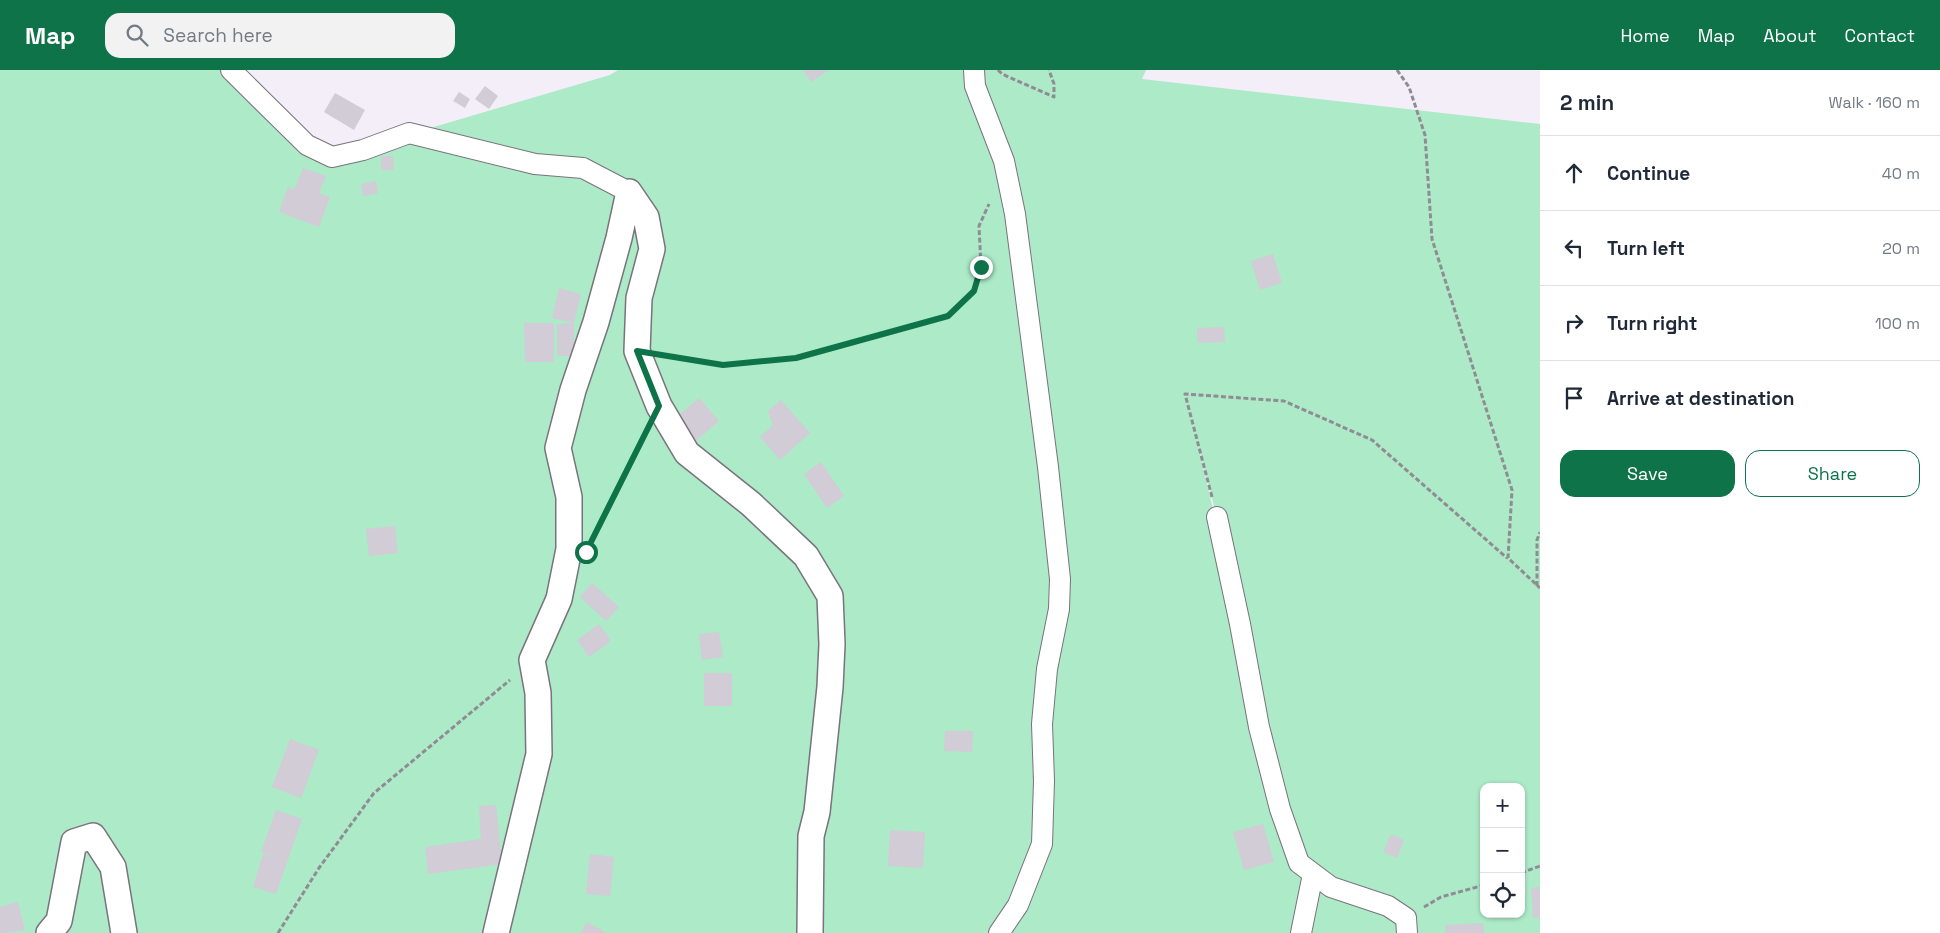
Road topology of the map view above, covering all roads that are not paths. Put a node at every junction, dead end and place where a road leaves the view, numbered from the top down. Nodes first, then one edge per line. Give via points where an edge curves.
1 (231, 70) edge
2 (974, 70) edge
3 (629, 192) junction
4 (1217, 517) road end
5 (1313, 874) junction
6 (1407, 925) edge
7 (1002, 930) edge
8 (50, 933) edge
9 (124, 933) edge
10 (496, 933) edge
11 (810, 933) edge
12 (1301, 933) edge

1 - 3 street via 307,145 332,157 363,150 409,133 535,164 584,168
2 - 7 street via 975,86 1004,162 1015,214 1060,579 1060,609 1047,669 1042,724 1042,844 1018,905
3 - 10 street via 617,248 558,448 569,497 569,549 559,600 532,660 538,693 539,754
3 - 11 street via 646,217 652,249 639,298 637,351 659,406 686,453 751,504 806,556 830,596 830,687 817,812 811,836
4 - 5 street via 1258,727 1299,864
5 - 6 street via 1331,887 1388,906
5 - 12 street
8 - 9 street via 59,921 74,842 93,836 113,867

